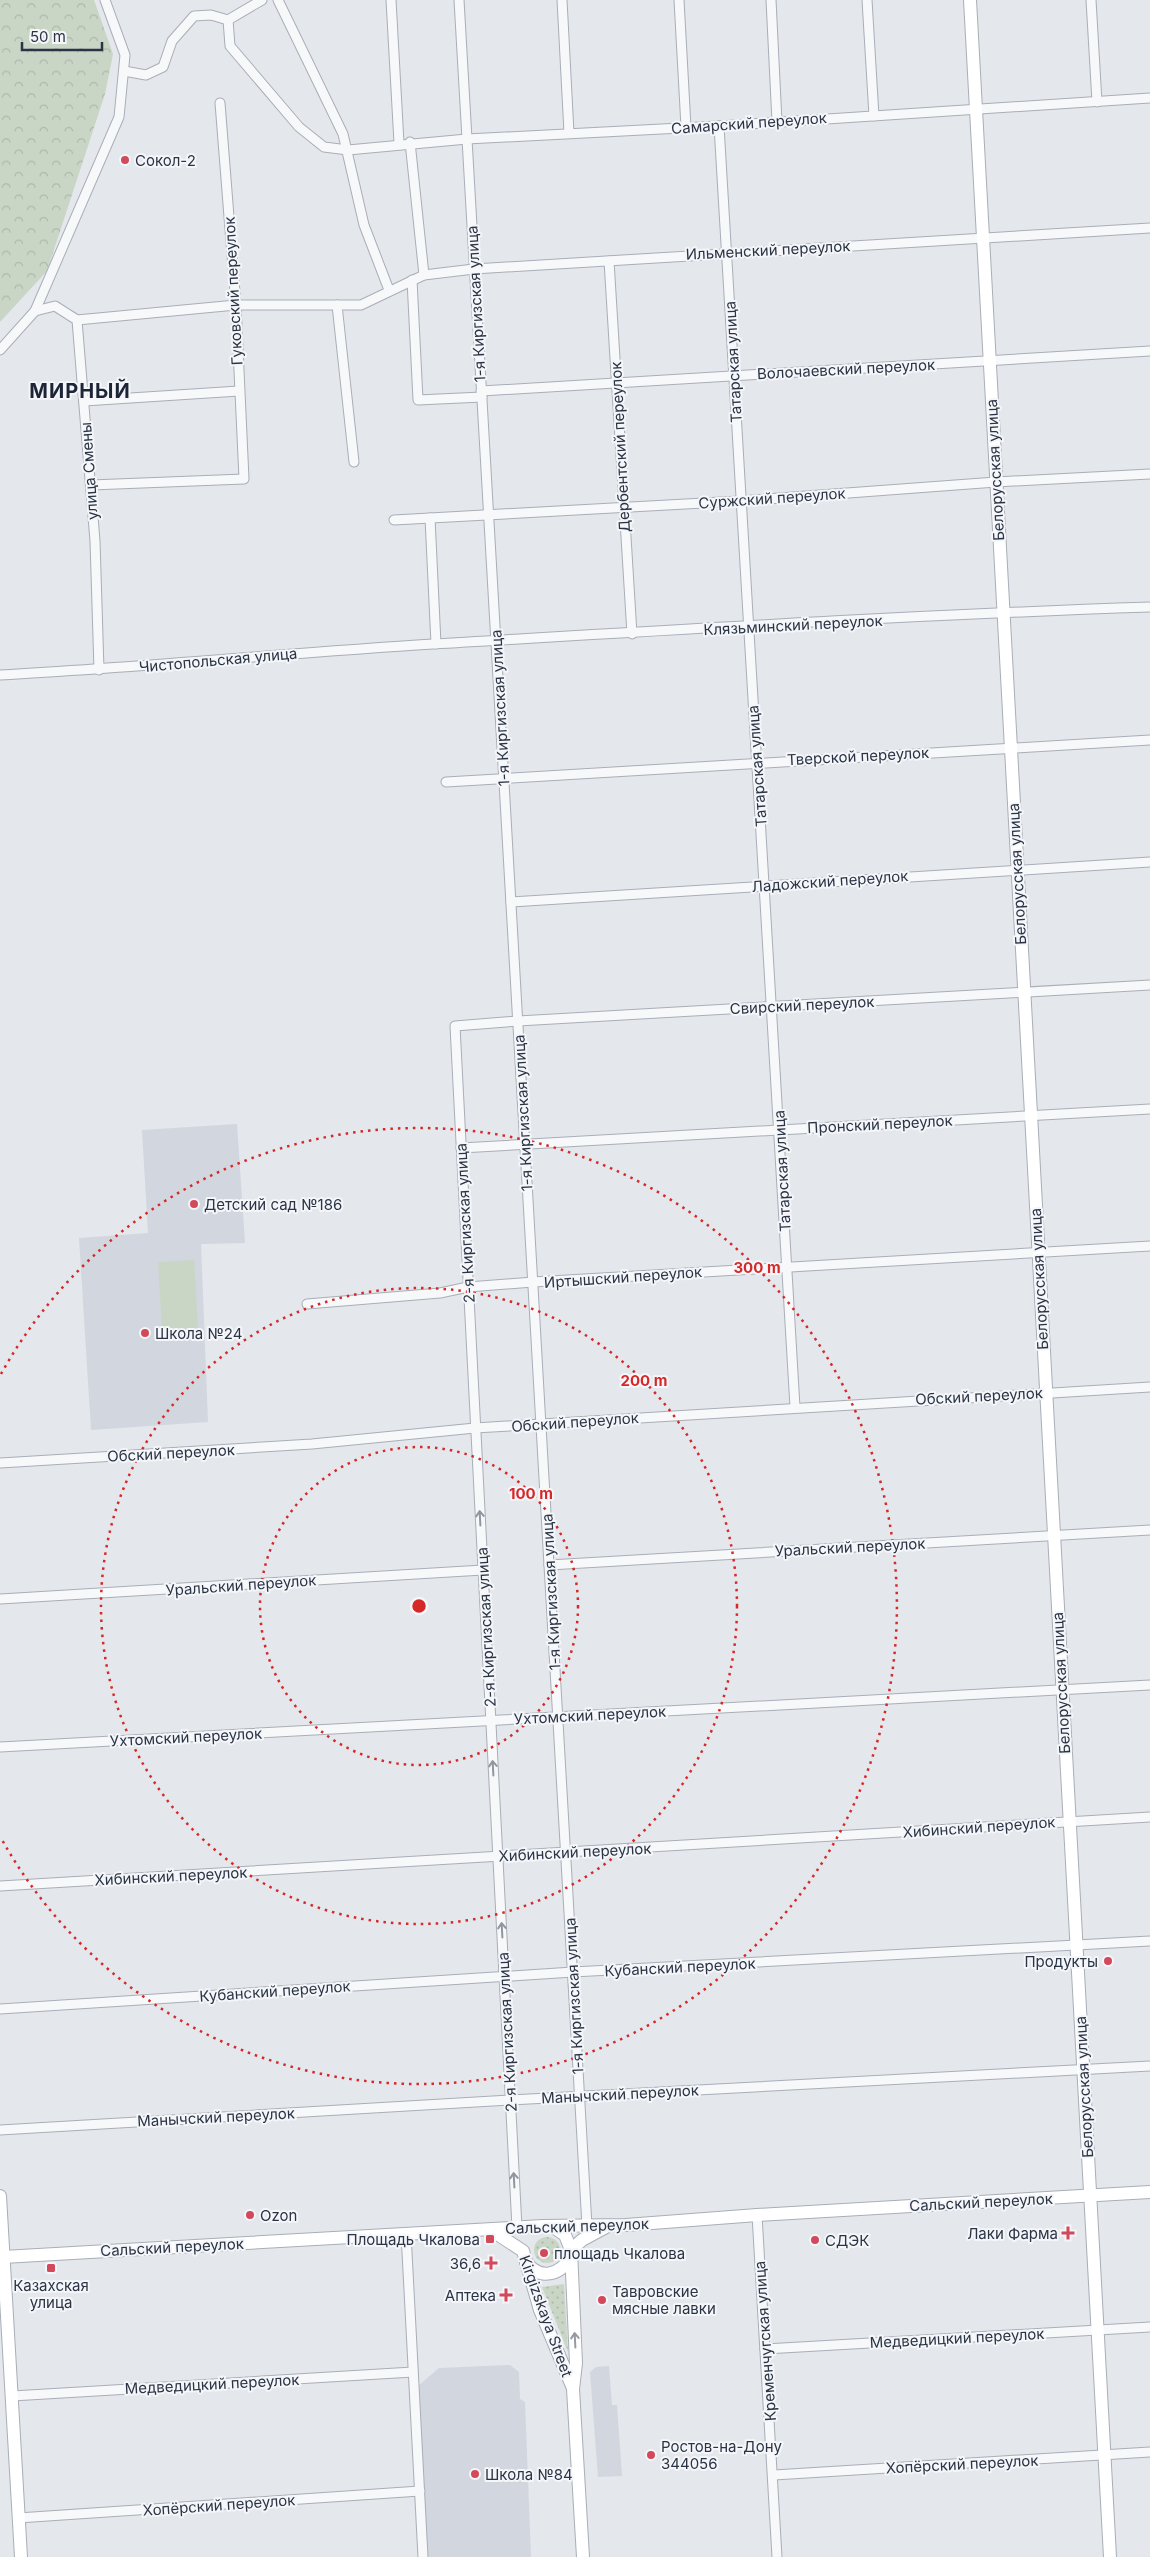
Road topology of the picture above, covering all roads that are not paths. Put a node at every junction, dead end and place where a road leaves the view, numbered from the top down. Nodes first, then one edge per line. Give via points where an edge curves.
1 (105, 0) edge
2 (262, 0) edge
3 (278, 0) edge
4 (391, 0) edge
5 (458, 0) edge
6 (562, 0) edge
7 (680, 0) edge
8 (771, 0) edge
9 (868, 0) edge
10 (970, 0) edge
11 (1091, 0) edge
12 (228, 20) junction
13 (124, 71) junction
14 (1150, 98) edge
15 (220, 102) dead end
16 (1097, 102) junction
17 (976, 109) junction
18 (874, 116) junction
19 (777, 122) junction
20 (720, 126) junction
21 (686, 128) junction
22 (569, 133) junction
23 (466, 139) junction
24 (410, 142) junction
25 (399, 143) junction
26 (348, 150) junction
27 (1150, 228) edge
28 (983, 238) junction
29 (727, 252) junction
30 (609, 261) junction
31 (474, 269) junction
32 (424, 275) junction
33 (412, 280) junction
34 (389, 290) junction
35 (236, 305) junction
36 (337, 305) junction
37 (35, 312) junction
38 (77, 320) junction
39 (0, 350) edge
40 (1150, 351) edge
41 (990, 361) junction
42 (734, 376) junction
43 (617, 383) junction
44 (239, 391) junction
45 (481, 394) junction
46 (84, 401) junction
47 (354, 462) dead end
48 (1150, 474) edge
49 (996, 482) junction
50 (91, 485) junction
51 (740, 501) junction
52 (624, 507) junction
53 (488, 514) junction
54 (430, 518) junction
55 (394, 520) dead end
56 (1150, 607) edge
57 (1003, 612) junction
58 (748, 627) junction
59 (632, 634) junction
60 (496, 642) junction
61 (436, 644) junction
62 (99, 670) junction
63 (0, 675) edge
64 (1150, 740) edge
65 (1010, 748) junction
66 (756, 762) junction
67 (504, 777) junction
68 (446, 782) dead end
69 (1150, 862) edge
70 (1016, 870) junction
71 (764, 885) junction
72 (511, 902) junction
73 (1150, 985) edge
74 (1024, 993) junction
75 (772, 1006) junction
76 (518, 1020) junction
77 (455, 1026) joint
78 (1150, 1109) edge
79 (1030, 1116) junction
80 (780, 1130) junction
81 (525, 1145) junction
82 (461, 1148) junction
83 (1150, 1246) edge
84 (1038, 1252) junction
85 (788, 1266) junction
86 (533, 1282) junction
87 (468, 1287) junction
88 (307, 1304) dead end
89 (1150, 1387) edge
90 (1046, 1393) junction
91 (795, 1407) junction
92 (541, 1424) junction
93 (476, 1428) junction
94 (0, 1463) edge
95 (1150, 1530) edge
96 (1053, 1536) junction
97 (549, 1565) junction
98 (483, 1570) junction
99 (0, 1600) edge
100 (1150, 1685) edge
101 (1062, 1690) junction
102 (558, 1716) junction
103 (491, 1721) junction
104 (0, 1747) edge
105 (1150, 1817) edge
106 (1069, 1822) junction
107 (566, 1853) junction
108 (498, 1857) junction
109 (0, 1886) edge
110 (1150, 1941) edge
111 (1076, 1946) junction
112 (573, 1972) junction
113 (504, 1976) junction
114 (0, 2009) edge
115 (1150, 2066) edge
116 (1083, 2071) junction
117 (580, 2096) junction
118 (510, 2100) junction
119 (0, 2130) edge
120 (1150, 2192) edge
121 (0, 2196) edge
122 (1089, 2196) junction
123 (757, 2215) junction
124 (548, 2226) junction
125 (587, 2226) junction
126 (608, 2226) junction
127 (517, 2228) junction
128 (491, 2229) junction
129 (406, 2233) junction
130 (571, 2253) junction
131 (524, 2255) junction
132 (3, 2257) junction
133 (1150, 2327) edge
134 (1097, 2330) junction
135 (764, 2349) junction
136 (414, 2372) junction
137 (573, 2389) junction
138 (12, 2396) junction
139 (1150, 2452) edge
140 (1104, 2455) junction
141 (774, 2475) junction
142 (420, 2491) junction
143 (18, 2518) junction
144 (21, 2557) edge
145 (423, 2557) edge
146 (583, 2557) edge
147 (777, 2557) edge
148 (1110, 2557) edge

1 - 13 street via 125,55
2 - 12 street
3 - 26 street
4 - 25 street
5 - 23 street, 1-я Киргизская улица
6 - 22 street
7 - 21 street
8 - 19 street
9 - 18 street
10 - 17 main road, Белорусская улица
11 - 16 street
12 - 13 street via 211,15 194,16 172,41 163,67 146,75
12 - 26 street via 230,46 299,127 324,147
13 - 37 street via 119,117
14 - 16 street, Самарский переулок
15 - 35 street, Гуковский переулок
16 - 17 street, Самарский переулок
17 - 18 street, Самарский переулок
17 - 28 main road, Белорусская улица
18 - 19 street, Самарский переулок
19 - 20 street, Самарский переулок
20 - 21 street, Самарский переулок
20 - 29 street, Татарская улица
21 - 22 street, Самарский переулок
22 - 23 street, Самарский переулок
23 - 24 street, Самарский переулок
23 - 31 street, 1-я Киргизская улица
24 - 25 street, Самарский переулок
24 - 32 street
25 - 26 street, Самарский переулок
26 - 34 street via 364,224
27 - 28 street, Ильменский переулок
28 - 29 street, Ильменский переулок
28 - 41 main road, Белорусская улица
29 - 30 street, Ильменский переулок
29 - 42 street, Татарская улица
30 - 31 street, Ильменский переулок
30 - 43 street, Дербентский переулок
31 - 32 street, Ильменский переулок
31 - 45 street, 1-я Киргизская улица
32 - 33 street, Ильменский переулок
33 - 34 street, Ильменский переулок
33 - 45 street, Волочаевский переулок via 418,400
34 - 36 street, Ильменский переулок via 361,305
35 - 36 street, Ильменский переулок
35 - 38 street, Ильменский переулок
35 - 44 street, Гуковский переулок
36 - 47 street
37 - 38 street via 55,306
37 - 39 street
38 - 46 street, улица Смены
40 - 41 street, Волочаевский переулок
41 - 42 street, Волочаевский переулок
41 - 49 main road, Белорусская улица
42 - 43 street, Волочаевский переулок
42 - 51 street, Татарская улица
43 - 45 street, Волочаевский переулок
43 - 52 street, Дербентский переулок
44 - 46 street
44 - 50 street, Гуковский переулок via 244,480
45 - 53 street, 1-я Киргизская улица
46 - 50 street, улица Смены
48 - 49 street, Суржский переулок
49 - 51 street, Суржский переулок
49 - 57 main road, Белорусская улица
50 - 62 street, улица Смены
51 - 52 street, Суржский переулок
51 - 58 street, Татарская улица
52 - 53 street, Суржский переулок
52 - 59 street, Дербентский переулок
53 - 54 street, Суржский переулок
53 - 60 street, 1-я Киргизская улица
54 - 55 street, Суржский переулок
54 - 61 street
56 - 57 street, Клязьминский переулок
57 - 58 street, Клязьминский переулок
57 - 65 main road, Белорусская улица
58 - 59 street, Клязьминский переулок
58 - 66 street, Татарская улица
59 - 60 street, Клязьминский переулок
60 - 61 street, Клязьминский переулок
60 - 67 street, 1-я Киргизская улица
61 - 62 street, Чистопольская улица
62 - 63 street, Чистопольская улица
64 - 65 street, Тверской переулок
65 - 66 street, Тверской переулок
65 - 70 main road, Белорусская улица
66 - 67 street, Тверской переулок
66 - 71 street, Татарская улица
67 - 68 street, Тверской переулок
67 - 72 street, 1-я Киргизская улица
69 - 70 street, Ладожский переулок
70 - 71 street, Ладожский переулок
70 - 74 main road, Белорусская улица
71 - 72 street, Ладожский переулок
71 - 75 street, Татарская улица
72 - 76 street, 1-я Киргизская улица
73 - 74 street, Свирский переулок
74 - 75 street, Свирский переулок
74 - 79 main road, Белорусская улица
75 - 76 street, Свирский переулок
75 - 80 street, Татарская улица
76 - 77 street, Свирский переулок
76 - 81 street, 1-я Киргизская улица
77 - 82 street, 2-я Киргизская улица
78 - 79 street, Пронский переулок
79 - 80 street, Пронский переулок
79 - 84 main road, Белорусская улица
80 - 81 street, Пронский переулок
80 - 85 street, Татарская улица
81 - 82 street, Пронский переулок
81 - 86 street, 1-я Киргизская улица
82 - 87 street, 2-я Киргизская улица
83 - 84 street, Иртышский переулок
84 - 85 street, Иртышский переулок
84 - 90 main road, Белорусская улица
85 - 86 street, Иртышский переулок
85 - 91 street, Татарская улица
86 - 87 street, Иртышский переулок
86 - 92 street, 1-я Киргизская улица
87 - 88 street, Иртышский переулок via 440,1293
87 - 93 street, 2-я Киргизская улица
89 - 90 street, Обский переулок
90 - 91 street, Обский переулок
90 - 96 main road, Белорусская улица
91 - 92 street, Обский переулок
92 - 93 street, Обский переулок
92 - 97 street, 1-я Киргизская улица
93 - 94 street, Обский переулок via 312,1444
98 -> 93 street, 2-я Киргизская улица
95 - 96 street, Уральский переулок
96 - 97 street, Уральский переулок
96 - 101 main road, Белорусская улица
97 - 102 street, 1-я Киргизская улица
98 - 99 street, Уральский переулок
98 - 103 street, 2-я Киргизская улица
100 - 101 street, Ухтомский переулок
101 - 102 street, Ухтомский переулок
101 - 106 main road, Белорусская улица
102 - 103 street, Ухтомский переулок
102 - 107 street, 1-я Киргизская улица
103 - 104 street, Ухтомский переулок
108 -> 103 street, 2-я Киргизская улица
105 - 106 street, Хибинский переулок
106 - 107 street, Хибинский переулок
106 - 111 main road, Белорусская улица
107 - 108 street, Хибинский переулок
107 - 112 street, 1-я Киргизская улица
108 - 109 street, Хибинский переулок
113 -> 108 street, 2-я Киргизская улица
110 - 111 street, Кубанский переулок
111 - 112 street, Кубанский переулок
111 - 116 main road, Белорусская улица
112 - 113 street, Кубанский переулок
112 - 117 street, 1-я Киргизская улица
113 - 114 street, Кубанский переулок
113 - 118 street, 2-я Киргизская улица
115 - 116 street, Манычский переулок
116 - 117 street, Манычский переулок
116 - 122 main road, Белорусская улица
117 - 118 street, Манычский переулок
117 - 125 street, 1-я Киргизская улица
118 - 119 street, Манычский переулок
127 -> 118 street, 2-я Киргизская улица
120 - 122 main road, Сальский переулок
121 - 132 main road
122 - 123 main road, Сальский переулок
122 - 134 main road, Белорусская улица
123 - 126 main road, Сальский переулок
123 - 135 street, Кременчугская улица
124 - 125 main road, Сальский переулок
124 - 127 main road, Сальский переулок
124 - 130 main road via 565,2234
124 - 131 main road via 528,2235
125 - 126 main road, Сальский переулок
126 - 130 main road via 582,2240
127 - 128 main road, Сальский переулок
128 - 129 main road, Сальский переулок
128 - 131 main road, Kirgizskaya Street
129 - 132 main road, Сальский переулок
129 - 136 street
130 - 131 main road via 562,2269 550,2274 537,2272
137 -> 130 main road, Kirgizskaya Street via 576,2362
131 - 137 main road, Kirgizskaya Street via 540,2310
132 - 138 main road
133 - 134 street, Медведицкий переулок
134 - 135 street, Медведицкий переулок
134 - 140 main road, Белорусская улица
135 - 141 street, Кременчугская улица
136 - 138 street, Медведицкий переулок
136 - 142 street
137 - 146 main road, Kirgizskaya Street
138 - 143 main road
139 - 140 street, Хопёрский переулок
140 - 141 street, Хопёрский переулок
140 - 148 main road, Белорусская улица
141 - 147 street, Кременчугская улица
142 - 143 street, Хопёрский переулок
142 - 145 street
143 - 144 main road

